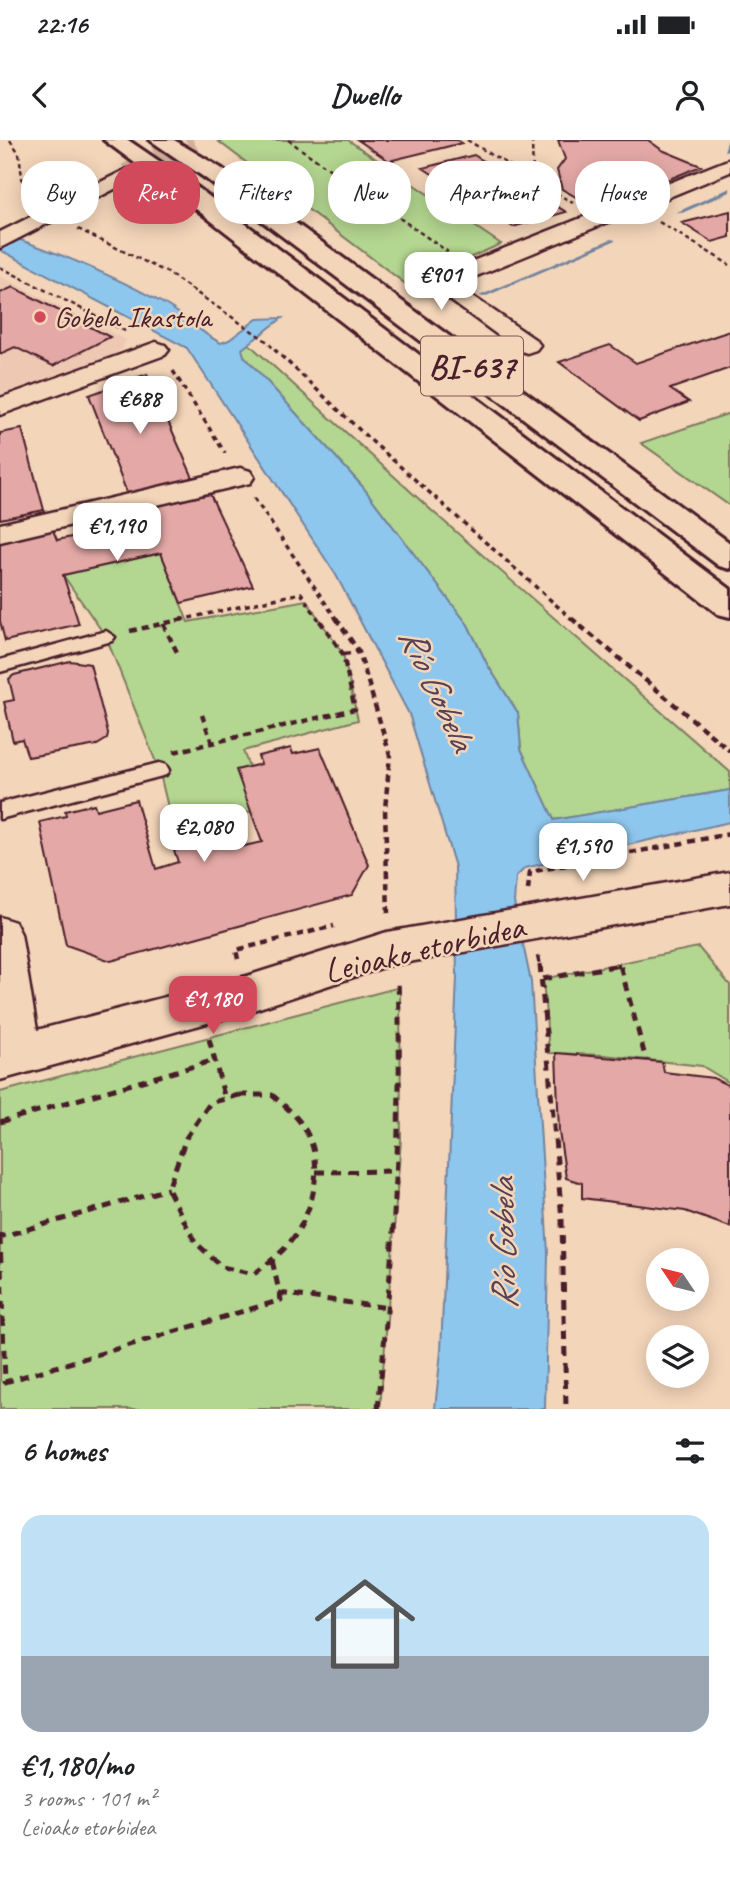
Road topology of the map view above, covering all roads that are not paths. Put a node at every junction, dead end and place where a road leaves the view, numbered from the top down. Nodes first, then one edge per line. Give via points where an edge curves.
1 (114, 140) edge
2 (160, 140) edge
3 (172, 140) edge
4 (730, 165) edge
5 (213, 173) junction
6 (113, 182) tunnel mouth
7 (0, 241) edge
8 (527, 345) dead end
9 (156, 350) road end
10 (471, 406) junction
11 (0, 407) edge
12 (240, 477) road end
13 (0, 533) edge
14 (730, 559) edge
15 (730, 606) edge
16 (730, 636) edge
17 (106, 637) road end
18 (0, 666) edge
19 (159, 770) dead end
20 (0, 811) edge
21 (724, 897) edge
22 (0, 934) edge
23 (10, 1058) edge

1 - 10 highway, BI-637
2 - 5 highway, BI-637
3 - 5 highway
4 - 8 street via 453,277 451,292
5 - 14 highway, BI-637
6 - 7 street
9 - 11 street
10 - 15 highway, BI-637
10 - 16 highway
12 - 13 street
17 - 18 lane
19 - 20 lane
21 - 23 street, Leioako etorbidea via 530,923 387,936 200,1006
22 - 23 street

